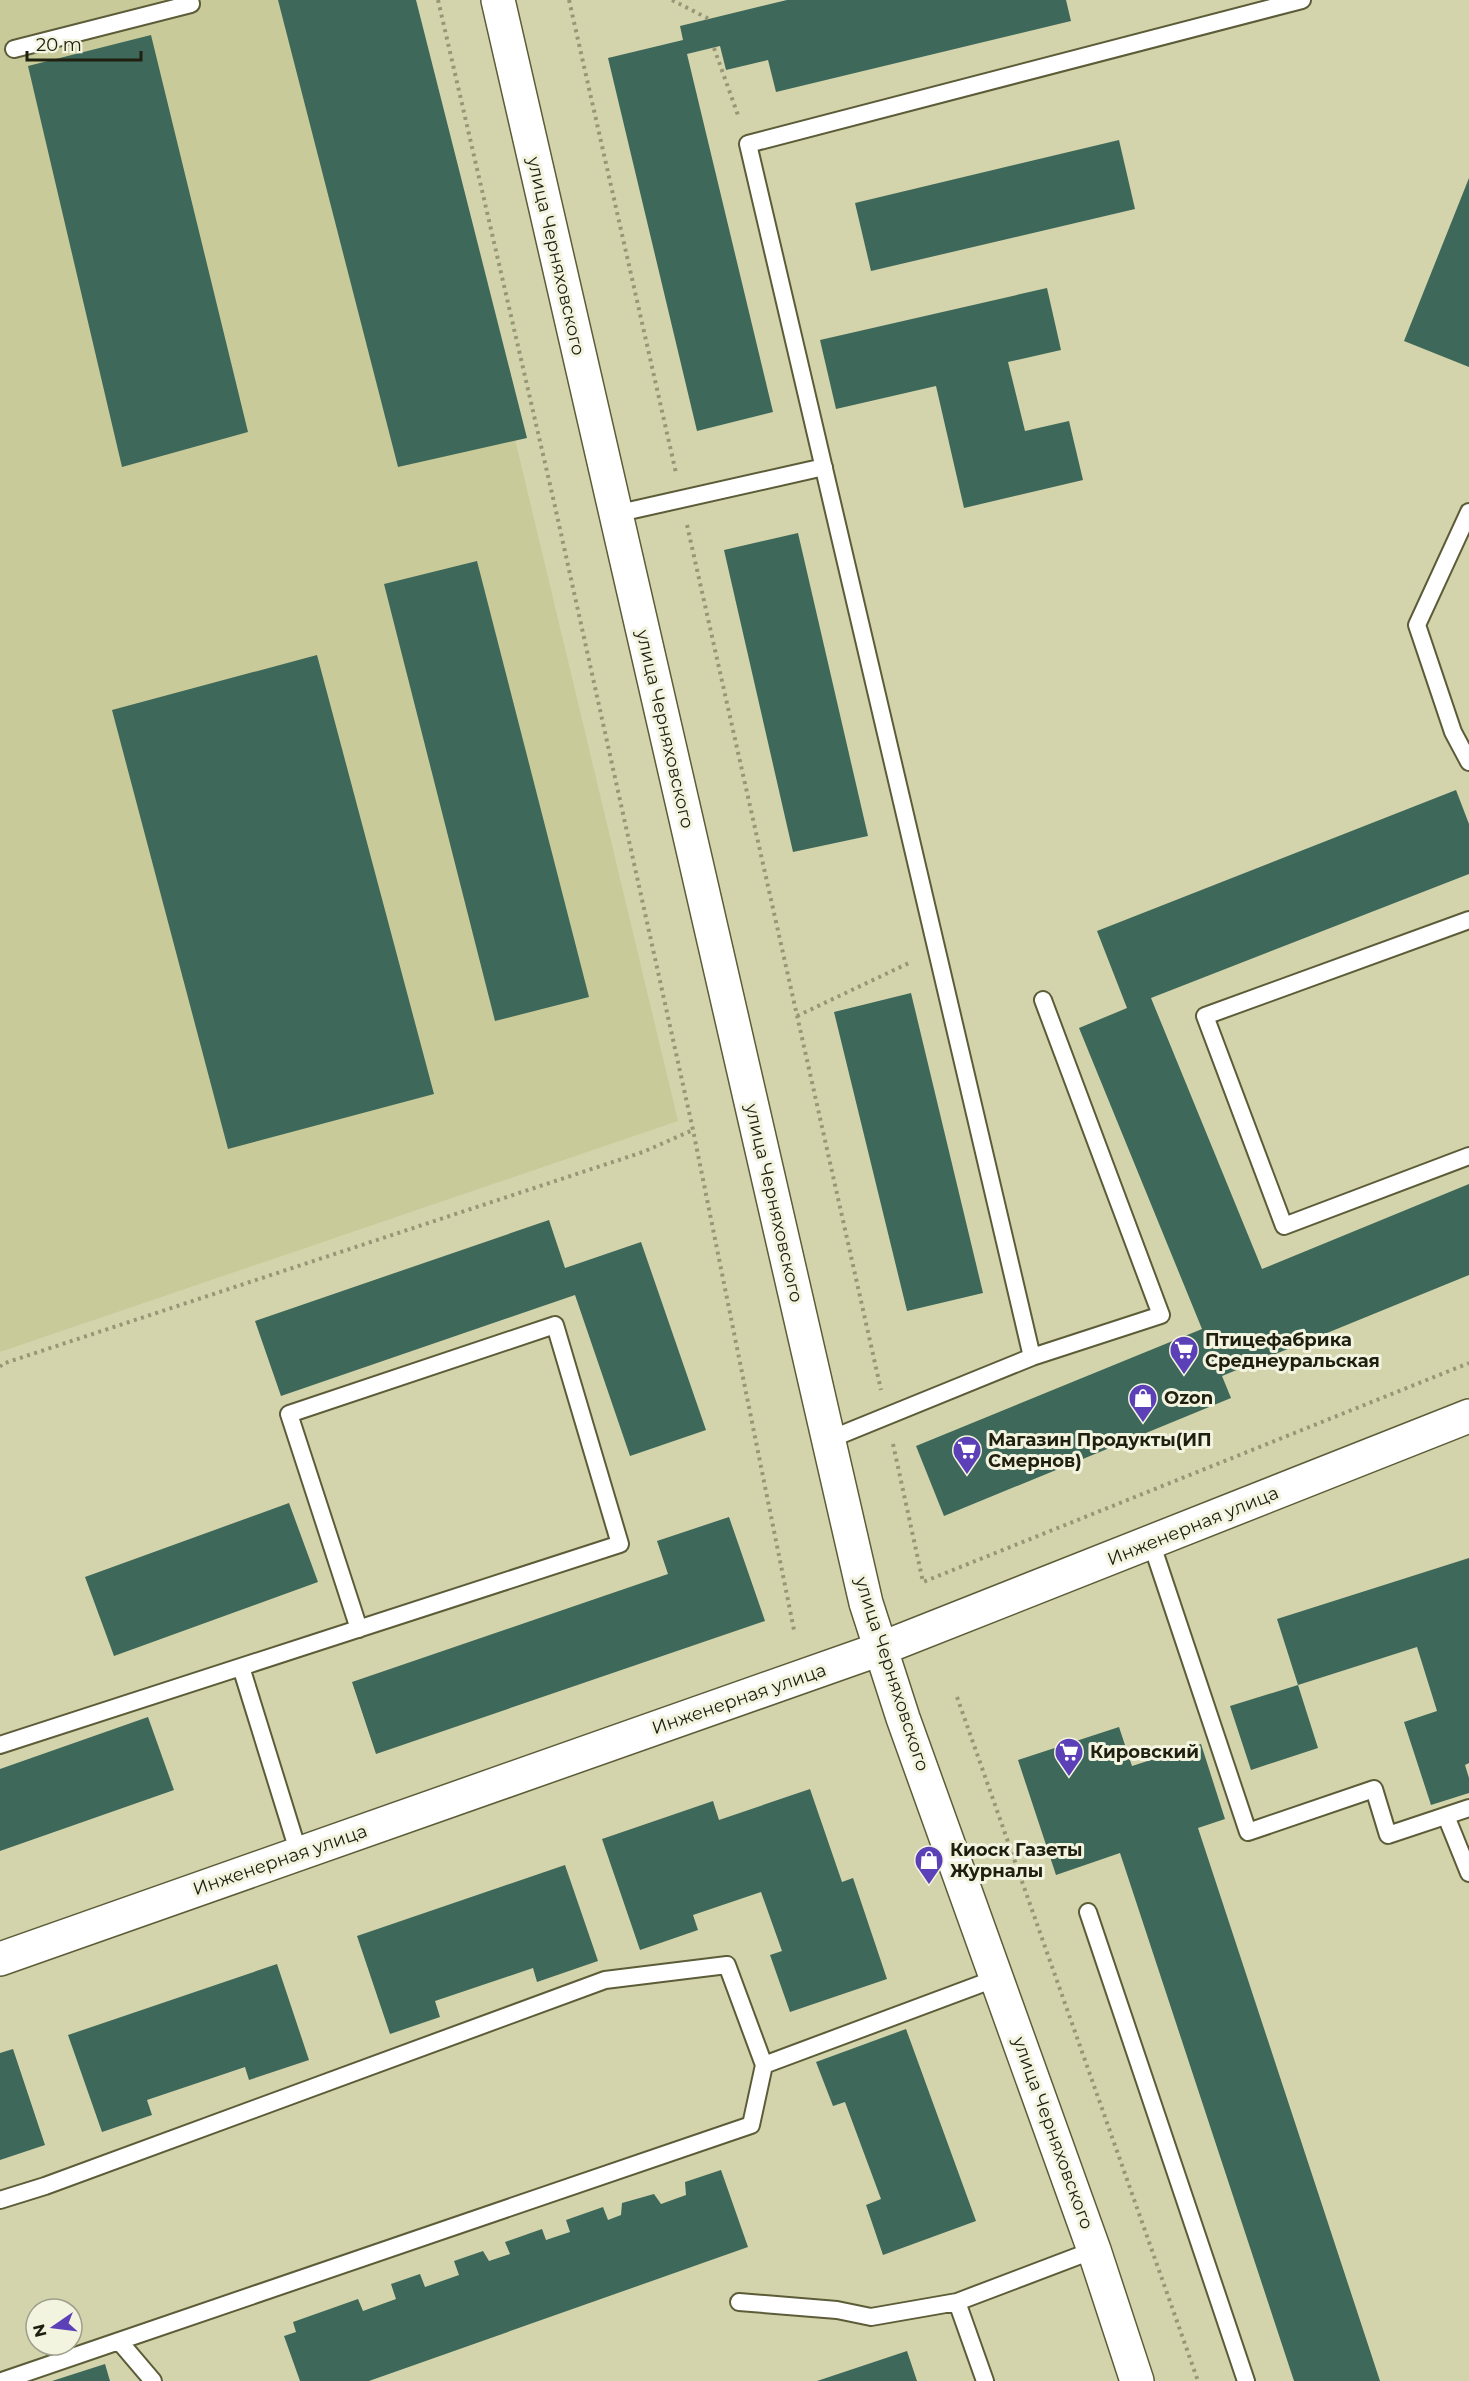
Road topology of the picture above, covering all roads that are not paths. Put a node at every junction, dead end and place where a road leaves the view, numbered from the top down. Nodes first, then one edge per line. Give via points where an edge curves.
1 (190, 0) edge
2 (498, 0) edge
3 (1302, 0) edge
4 (14, 49) dead end
5 (824, 468) junction
6 (1469, 512) edge
7 (615, 514) junction
8 (1469, 762) edge
9 (1469, 920) edge
10 (1043, 1000) dead end
11 (1469, 1156) edge
12 (1032, 1357) junction
13 (1469, 1416) edge
14 (828, 1440) junction
15 (1151, 1542) junction
16 (359, 1629) junction
17 (880, 1649) junction
18 (241, 1667) junction
19 (0, 1745) edge
20 (1469, 1808) edge
21 (1446, 1816) junction
22 (299, 1854) junction
23 (1469, 1873) edge
24 (1088, 1912) dead end
25 (0, 1959) edge
26 (997, 1978) junction
27 (764, 2065) junction
28 (0, 2200) edge
29 (1094, 2250) junction
30 (739, 2302) dead end
31 (957, 2302) junction
32 (118, 2341) junction
33 (2, 2381) edge
34 (153, 2381) edge
35 (985, 2381) edge
36 (1137, 2381) edge
37 (1246, 2381) edge

1 - 4 lane via 191,4
2 - 7 street, улица Черняховского
3 - 5 lane via 748,144
5 - 7 lane
5 - 12 lane
6 - 8 lane via 1418,626 1453,732
7 - 14 street, улица Черняховского
9 - 11 lane via 1205,1016 1284,1226
10 - 12 lane via 1161,1315
12 - 14 lane
13 - 15 street, Инженерная улица
14 - 17 street, улица Черняховского
15 - 17 street, Инженерная улица
15 - 21 lane via 1248,1832 1374,1789 1388,1835
16 - 16 lane via 620,1544 555,1325 289,1414
16 - 18 lane
17 - 22 street, Инженерная улица
17 - 26 street, улица Черняховского
18 - 19 lane
18 - 22 lane
20 - 21 lane
21 - 23 lane
22 - 25 street, Инженерная улица
24 - 37 lane
26 - 27 lane
26 - 29 street, улица Черняховского
27 - 28 lane via 727,1965 605,1980
27 - 32 lane via 751,2125
29 - 31 lane
29 - 36 street, улица Черняховского
30 - 31 lane via 837,2310 871,2317
31 - 35 lane
32 - 33 lane
32 - 34 lane

